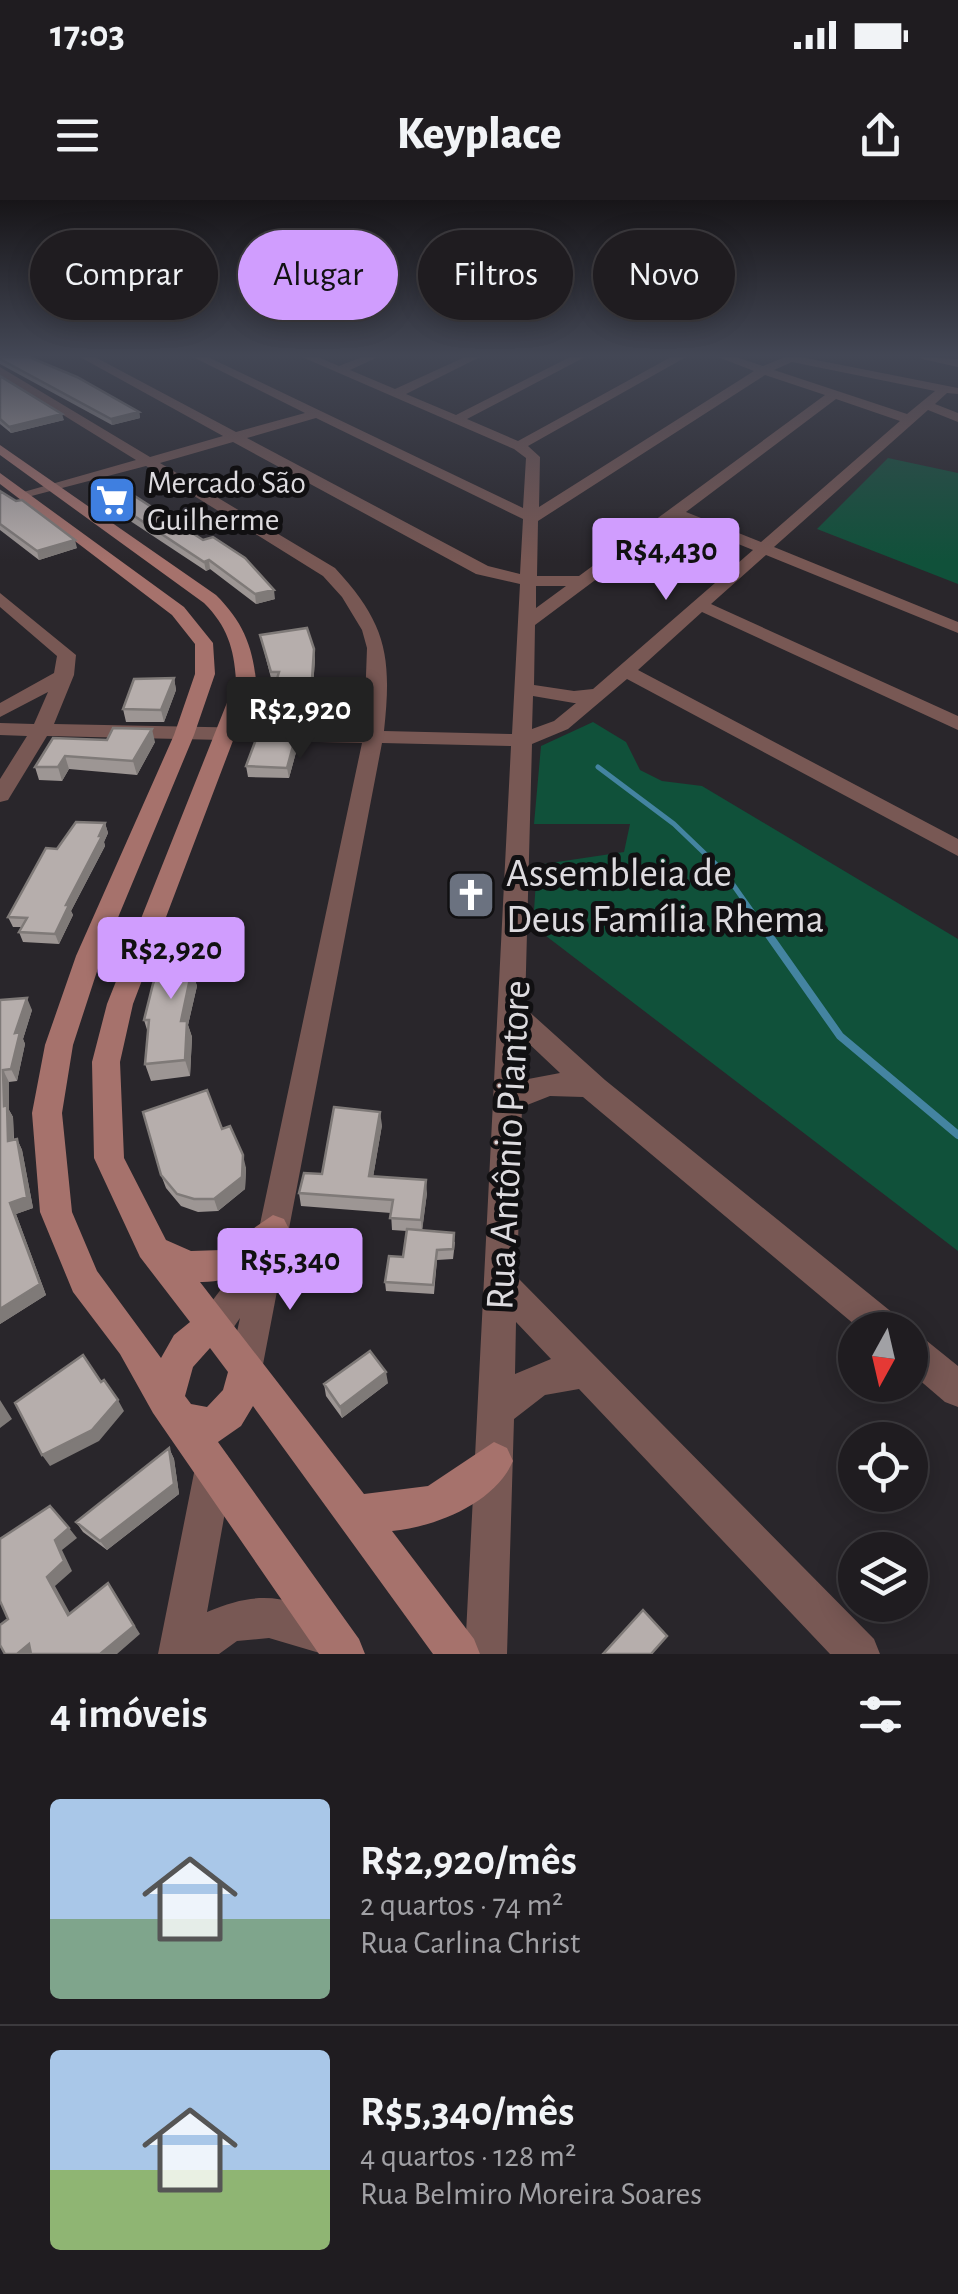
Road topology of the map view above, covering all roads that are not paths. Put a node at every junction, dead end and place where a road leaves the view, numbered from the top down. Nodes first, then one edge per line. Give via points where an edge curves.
1 (86, 425) edge
2 (212, 425) edge
3 (278, 425) edge
4 (340, 425) edge
5 (463, 425) edge
6 (597, 425) edge
7 (676, 425) edge
8 (793, 425) edge
9 (906, 425) edge
10 (234, 437) junction
11 (1, 451) edge
12 (146, 462) junction
13 (535, 476) junction
14 (0, 477) edge
15 (587, 482) junction
16 (56, 489) junction
17 (25, 496) junction
18 (492, 496) junction
19 (674, 512) junction
20 (765, 549) junction
21 (530, 568) junction
22 (482, 570) junction
23 (588, 578) junction
24 (0, 598) edge
25 (700, 605) junction
26 (528, 616) junction
27 (26, 620) junction
28 (958, 628) edge
29 (0, 632) edge
30 (626, 671) junction
31 (64, 675) junction
32 (525, 689) junction
33 (599, 694) junction
34 (0, 711) edge
35 (958, 724) edge
36 (0, 729) edge
37 (43, 730) junction
38 (184, 735) junction
39 (227, 736) junction
40 (373, 738) junction
41 (522, 740) junction
42 (0, 794) edge
43 (958, 849) edge
44 (514, 1013) junction
45 (596, 1088) junction
46 (509, 1100) junction
47 (271, 1238) junction
48 (152, 1247) junction
49 (501, 1283) junction
50 (865, 1312) edge
51 (214, 1325) junction
52 (928, 1364) edge
53 (247, 1368) junction
54 (584, 1371) junction
55 (958, 1389) edge
56 (174, 1410) junction
57 (496, 1410) junction
58 (494, 1461) junction
59 (214, 1468) junction
60 (353, 1514) junction
61 (338, 1646) edge
62 (179, 1654) edge
63 (190, 1654) edge
64 (459, 1654) edge
65 (486, 1654) edge
66 (859, 1654) edge

1 - 12 street
2 - 10 street
3 - 10 street
4 - 18 street
5 - 13 street
6 - 13 street
7 - 15 street
8 - 19 street
9 - 20 street
10 - 12 street
10 - 22 street
11 - 16 main road
12 - 16 street
12 - 40 street via 329,572 349,592 377,640 381,670
13 - 15 street
13 - 15 street via 572,493
13 - 18 street
13 - 18 street
13 - 21 street, Rua Antônio Piantore
14 - 17 main road
16 - 17 street
16 - 39 main road via 228,616 243,648 246,680
17 - 38 main road via 178,611 204,643 205,674
19 - 20 street
19 - 23 street
20 - 25 street
20 - 28 street
21 - 22 street
21 - 23 street
21 - 26 street, Rua Antônio Piantore
22 - 26 street
23 - 26 street
24 - 27 street
25 - 30 street
25 - 35 street
26 - 32 street, Rua Antônio Piantore
27 - 29 street
27 - 31 street via 67,655
30 - 33 street
30 - 43 street
31 - 34 street
31 - 37 street
32 - 33 street via 574,698
32 - 41 street, Rua Antônio Piantore
33 - 41 street via 561,725
36 - 37 street
37 - 38 street
37 - 42 street
38 - 39 street
38 - 56 main road via 89,956 59,1045 47,1113 56,1212 68,1248
39 - 40 street
39 - 48 main road via 120,1004 106,1062 109,1158
40 - 41 street
40 - 47 street
41 - 44 street, Rua Antônio Piantore
44 - 45 street
44 - 46 street, Rua Antônio Piantore
45 - 46 street via 543,1084
45 - 50 street
46 - 49 street, Rua Antônio Piantore
47 - 48 main road via 238,1260 208,1269 178,1265
47 - 51 street
47 - 53 street
48 - 51 main road
49 - 54 street
49 - 57 street, Rua Antônio Piantore
51 - 53 main road
51 - 56 main road via 189,1340 172,1366
52 - 55 street
53 - 56 main road via 238,1404 212,1426
53 - 60 main road
54 - 57 street via 538,1380
54 - 66 street
56 - 59 main road
57 - 58 street, Rua Antônio Piantore
58 - 60 main road via 452,1497 414,1511
58 - 65 street, Rua Antônio Piantore
59 - 61 main road
59 - 62 street
60 - 64 main road
61 - 63 street via 294,1619 230,1620

